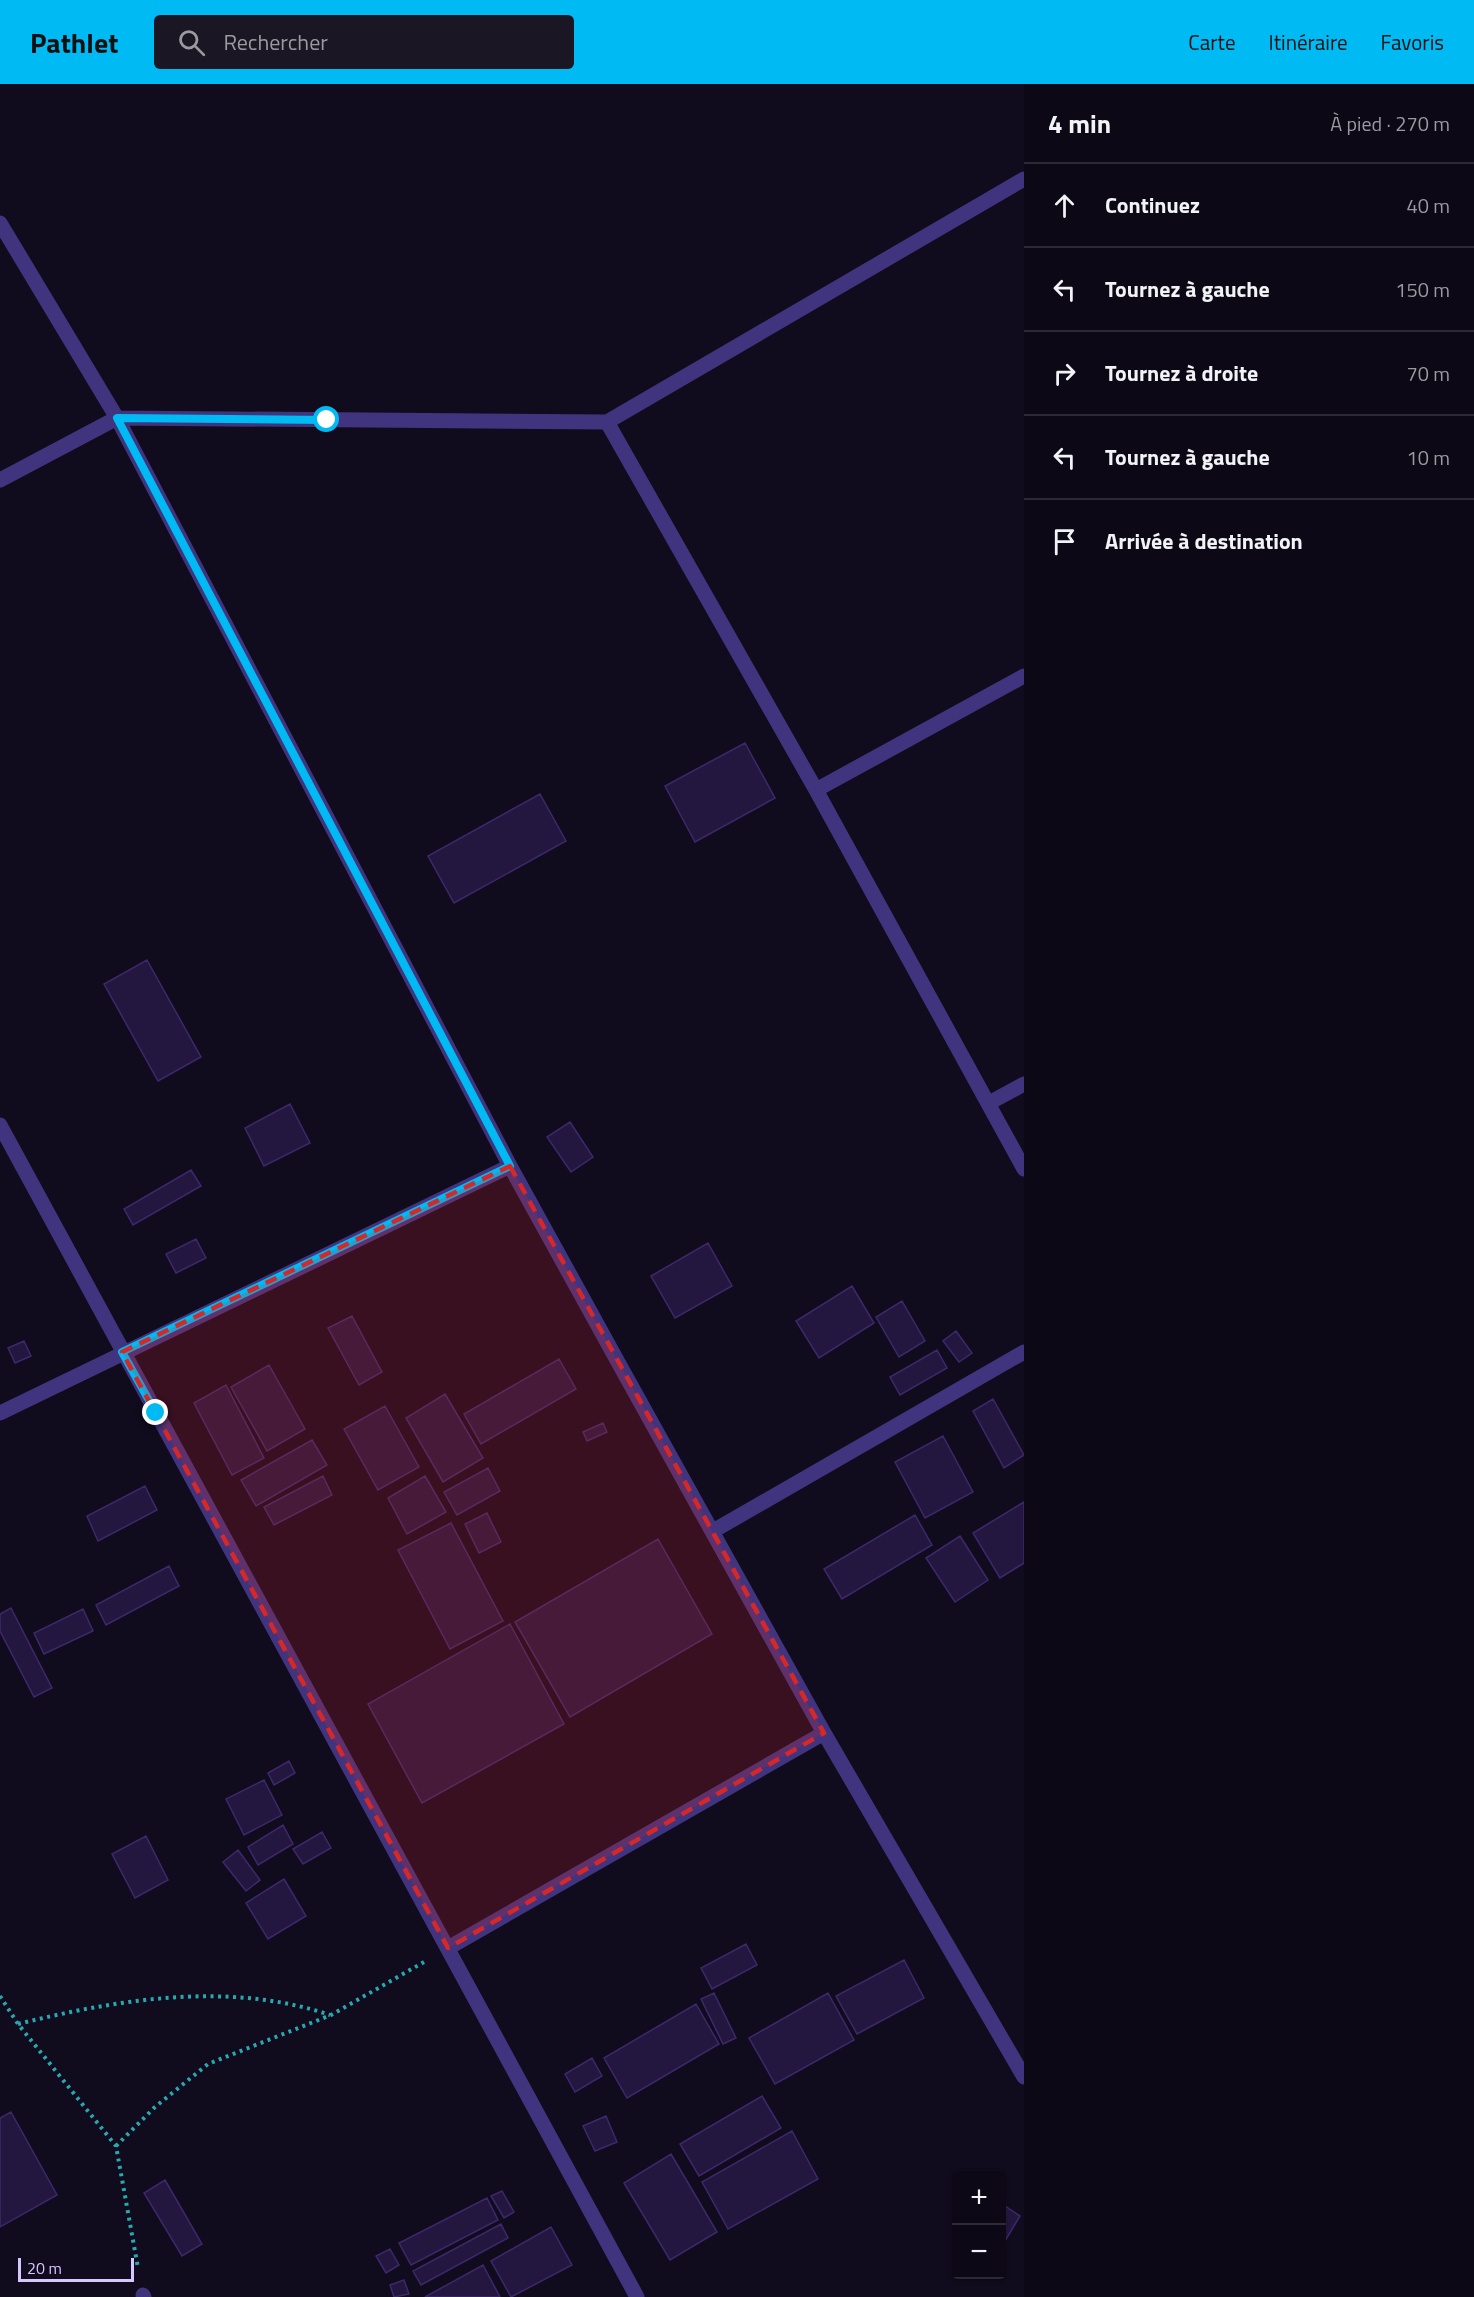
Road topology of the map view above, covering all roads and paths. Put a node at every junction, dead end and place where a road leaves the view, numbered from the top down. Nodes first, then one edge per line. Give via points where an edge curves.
1 (1024, 179) edge
2 (0, 223) edge
3 (117, 418) junction
4 (607, 422) junction
5 (0, 480) edge
6 (1024, 676) edge
7 (816, 790) junction
8 (1024, 1084) edge
9 (989, 1103) junction
10 (0, 1125) edge
11 (510, 1166) junction
12 (1024, 1169) edge
13 (122, 1352) junction
14 (1024, 1352) edge
15 (0, 1413) edge
16 (713, 1531) junction
17 (824, 1733) junction
18 (448, 1948) junction
19 (0, 1996) edge
20 (331, 2015) junction
21 (18, 2024) junction
22 (1022, 2068) edge
23 (116, 2145) junction
24 (144, 2296) edge
25 (637, 2297) edge

1 - 4 street
2 - 3 street
3 - 4 street
3 - 5 street
3 - 11 street
4 - 7 street
6 - 7 street
7 - 9 street
8 - 9 street
9 - 12 street
10 - 13 street
11 - 13 street
11 - 16 street
13 - 15 street
13 - 18 street
14 - 16 street
16 - 17 street
17 - 18 street
17 - 22 street
18 - 20 path
18 - 25 street
19 - 21 path
20 - 21 path via 301,2005 212,1996 156,1998 93,2007
20 - 23 path via 208,2064
21 - 23 path
23 - 24 path

